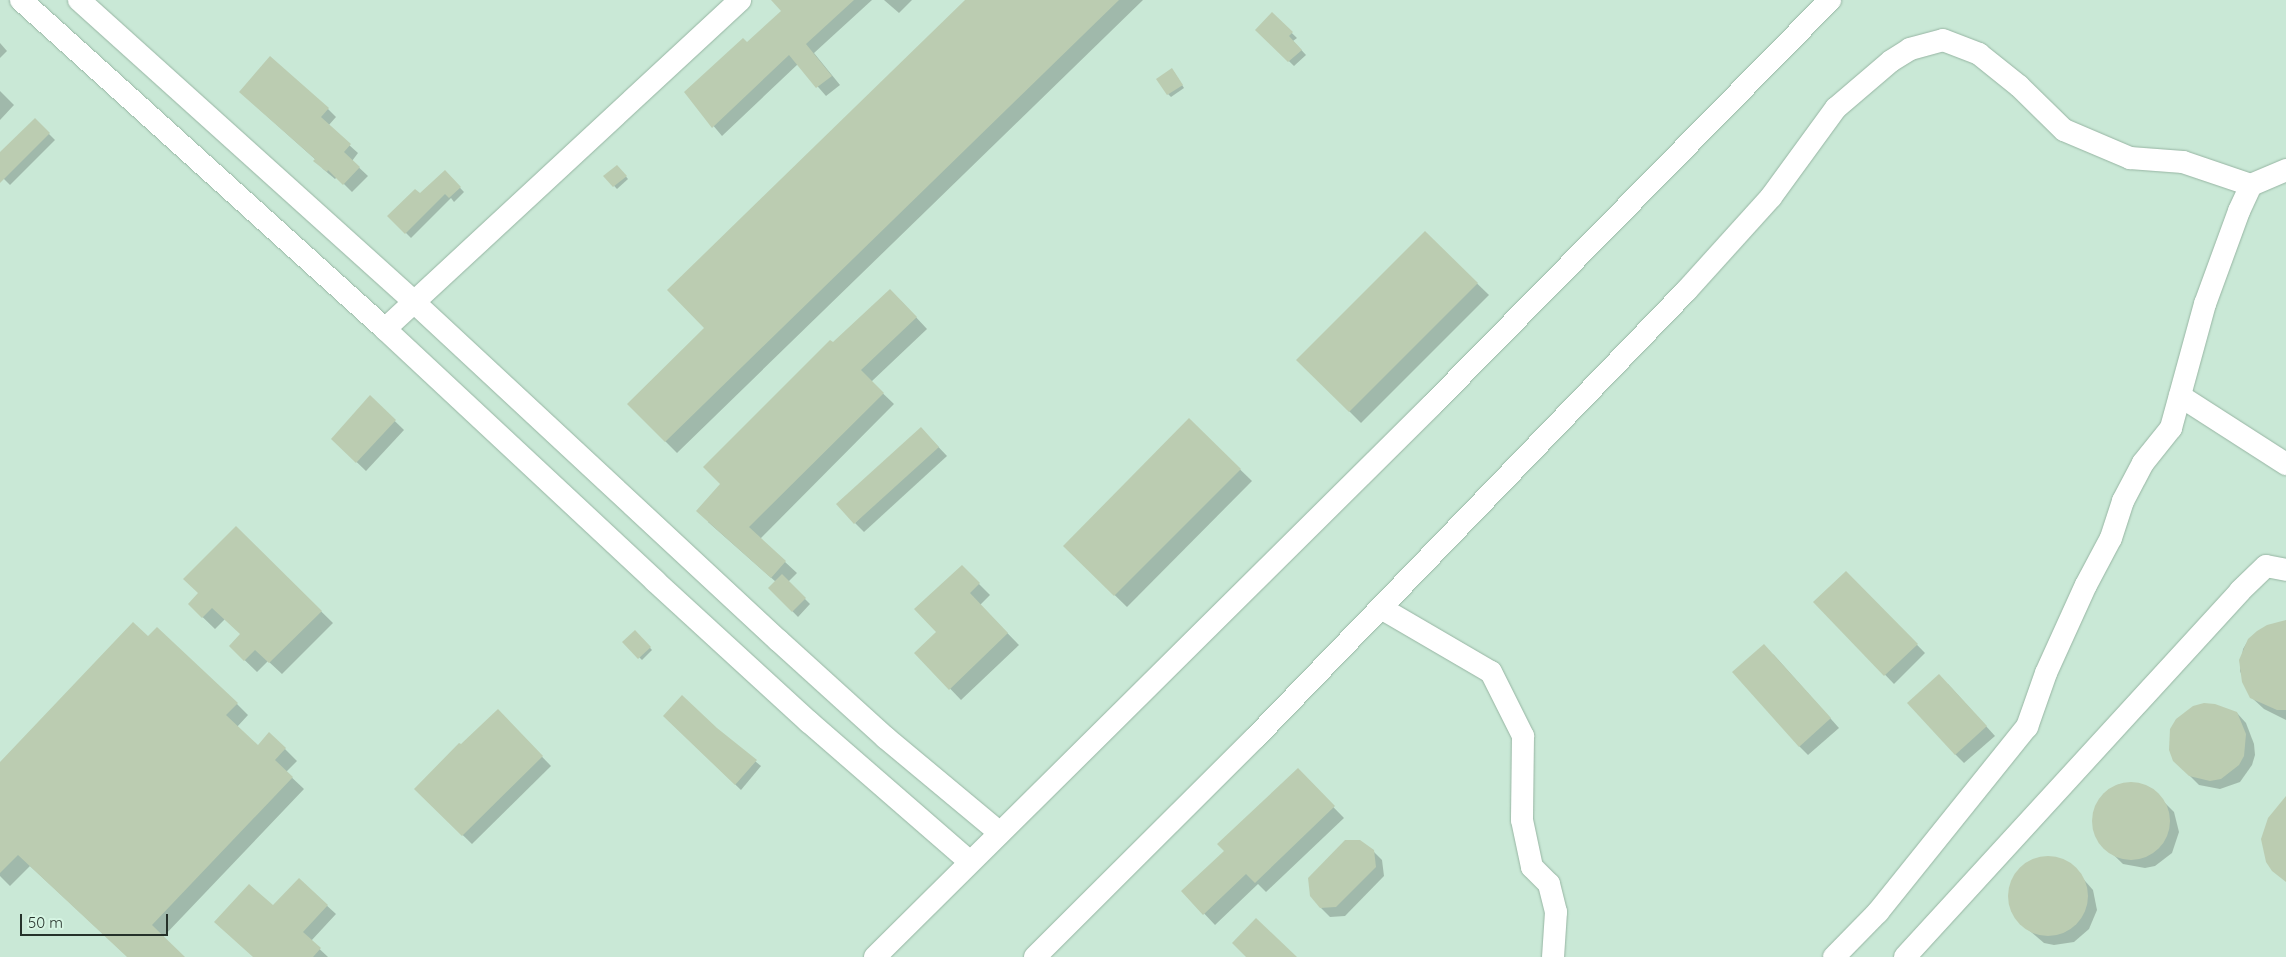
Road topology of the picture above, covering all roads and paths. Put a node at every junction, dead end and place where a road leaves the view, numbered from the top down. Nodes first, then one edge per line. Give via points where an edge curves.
1 (21, 0) edge
2 (79, 0) edge
3 (740, 0) edge
4 (1830, 0) edge
5 (2286, 170) edge
6 (2251, 186) junction
7 (414, 302) junction
8 (385, 329) junction
9 (2180, 396) junction
10 (2286, 464) edge
11 (2286, 570) edge
12 (1381, 608) junction
13 (1000, 833) junction
14 (969, 861) junction
15 (875, 957) edge
16 (1035, 957) edge
17 (1553, 957) edge
18 (1834, 957) edge
19 (1906, 957) edge

1 - 8 street
2 - 7 street
3 - 7 street
4 - 13 street via 1432,405
5 - 6 street
6 - 9 street via 2205,304
6 - 12 street via 2183,162 2130,158 2064,130 2019,86 1979,54 1943,40 1910,49 1836,108 1758,213
7 - 8 street
7 - 13 street via 786,648 886,738
8 - 14 street via 809,722
9 - 10 street
9 - 18 street via 2171,428 2143,463 2123,501 2110,538 2046,673 2027,726 1878,912
11 - 19 street via 2266,566 2240,591
12 - 16 street
12 - 17 street via 1491,672 1523,736 1522,820 1532,867 1549,884 1556,912
13 - 14 street
14 - 15 street

